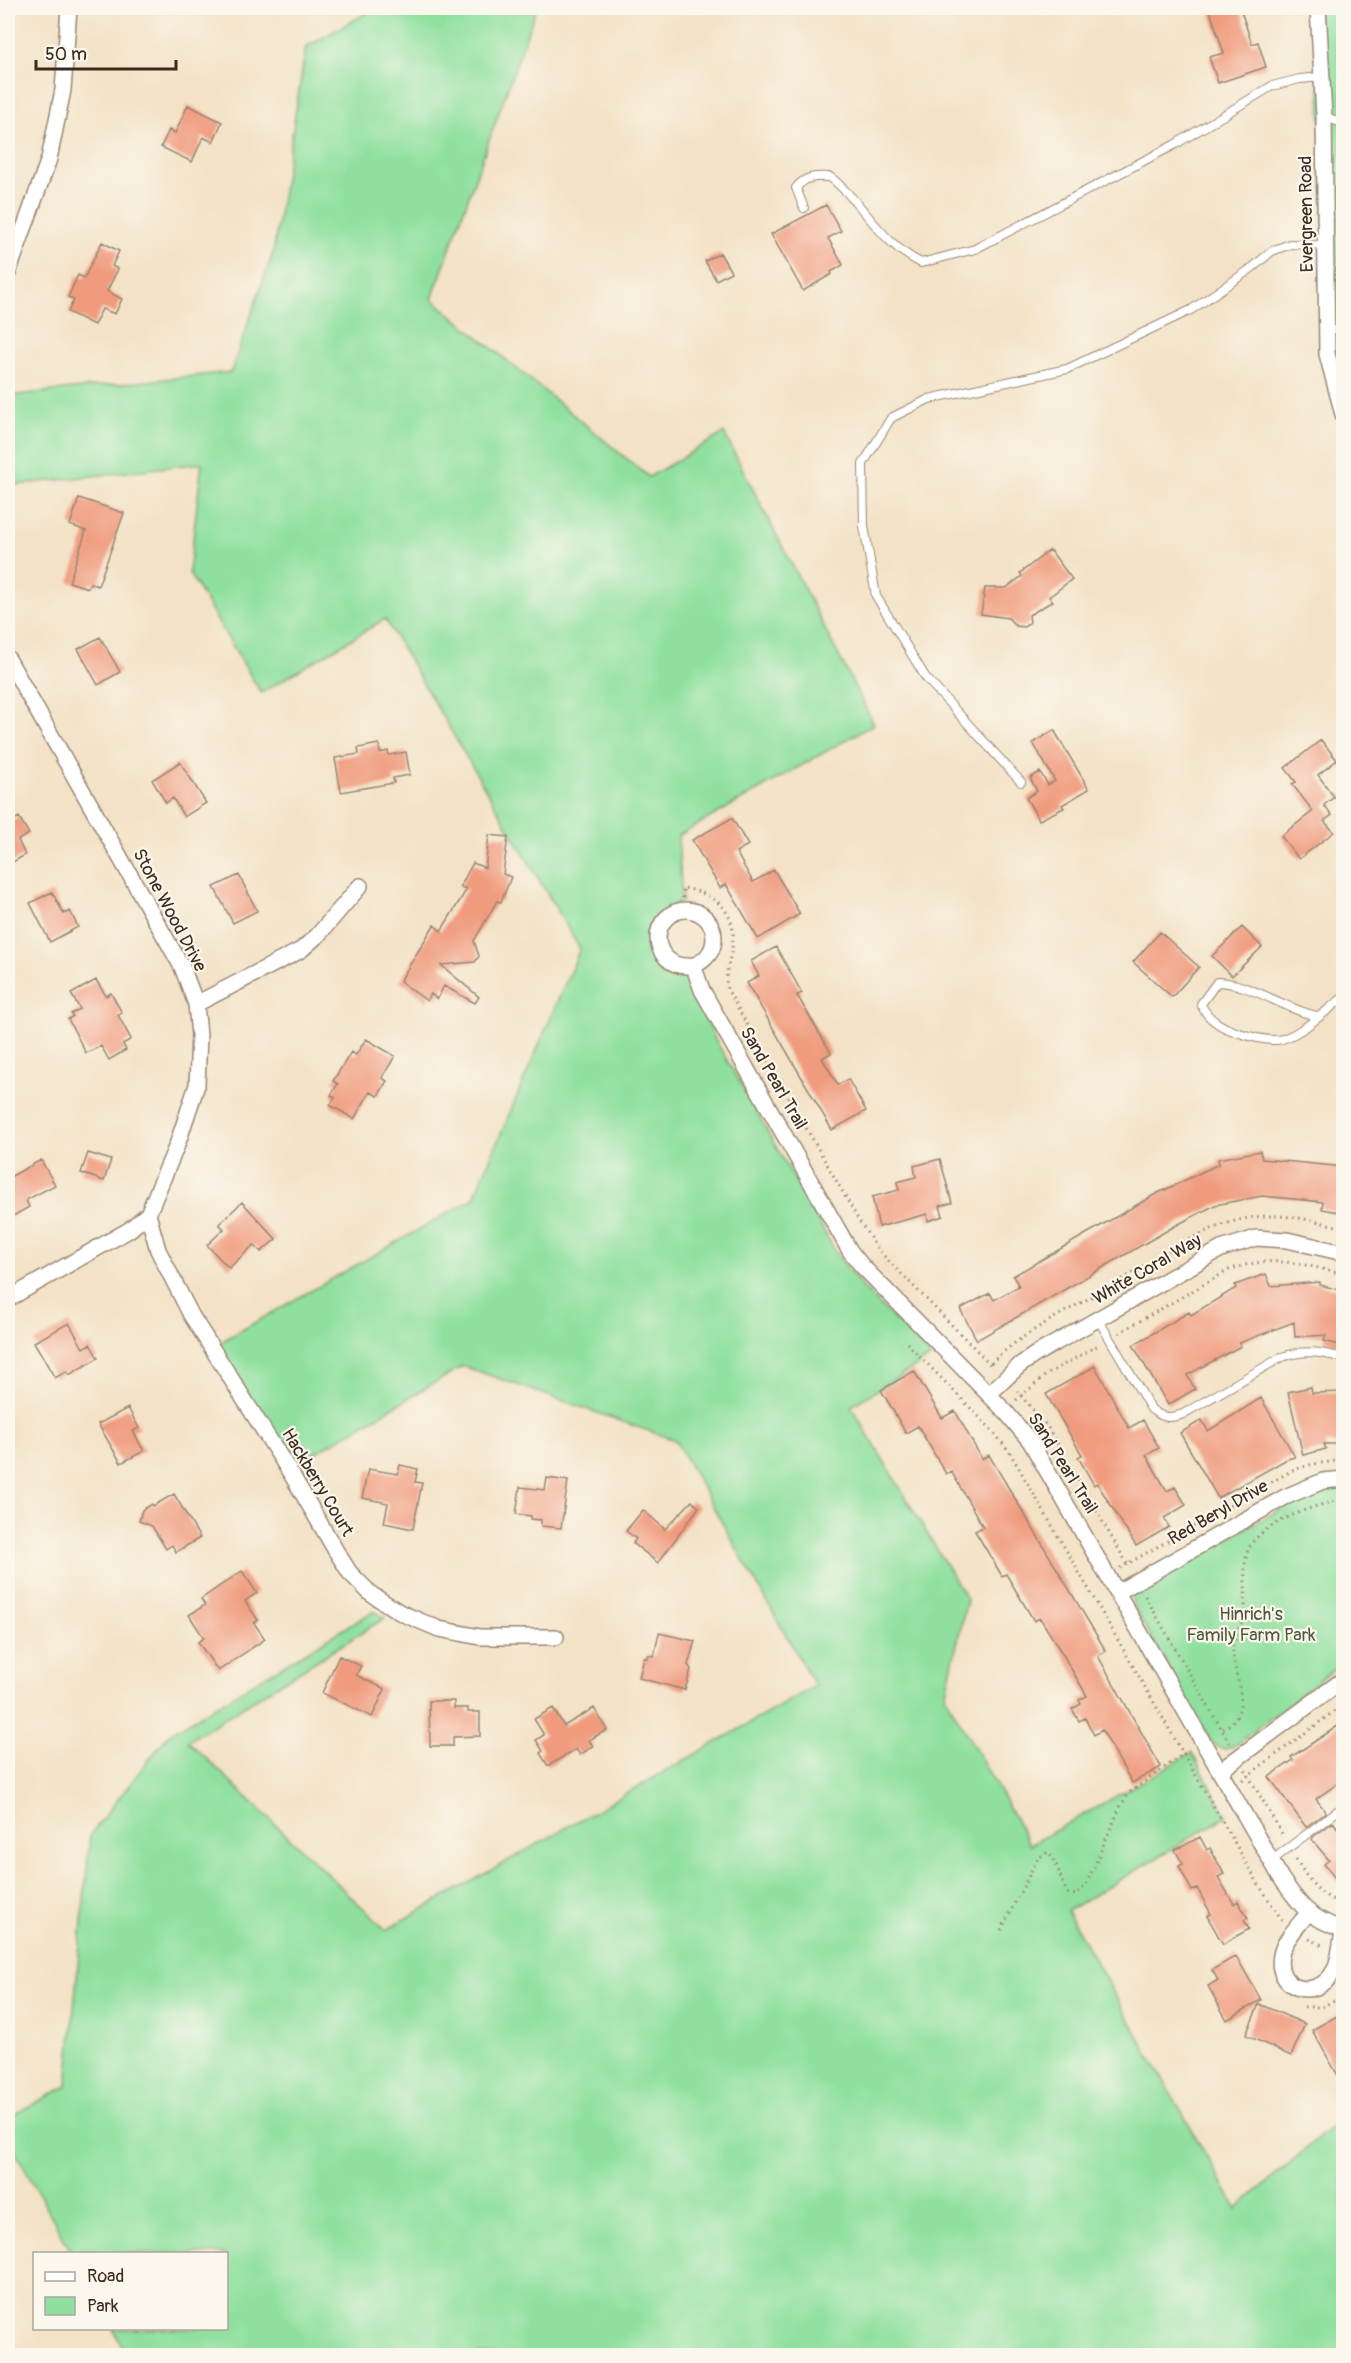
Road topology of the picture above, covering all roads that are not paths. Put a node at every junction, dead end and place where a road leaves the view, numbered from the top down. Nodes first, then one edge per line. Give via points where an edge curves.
1 (69, 8) edge
2 (1318, 8) edge
3 (1321, 77) junction
4 (1323, 116) junction
5 (1344, 124) edge
6 (804, 208) dead end
7 (1326, 246) junction
8 (8, 273) edge
9 (1344, 418) edge
10 (8, 659) edge
11 (1021, 782) dead end
12 (360, 886) dead end
13 (693, 965) dead end
14 (1344, 997) edge
15 (196, 1004) junction
16 (1317, 1016) junction
17 (148, 1214) junction
18 (1344, 1253) edge
19 (8, 1299) edge
20 (1098, 1319) junction
21 (1344, 1358) edge
22 (989, 1394) junction
23 (1344, 1479) edge
24 (1118, 1592) junction
25 (556, 1637) dead end
26 (1344, 1679) edge
27 (1220, 1771) junction
28 (1344, 1806) edge
29 (1271, 1861) junction
30 (1308, 1913) junction
31 (1343, 1930) edge

1 - 8 street via 63,90 50,159
2 - 3 street, Evergreen Road
3 - 4 street, Evergreen Road
3 - 6 lane via 1272,86 1174,145 1023,225 975,249 921,263 903,254 879,232 830,177 801,181 796,188
4 - 5 lane
4 - 7 street, Evergreen Road
7 - 9 street, Evergreen Road via 1327,354
7 - 11 lane via 1290,244 1272,251 1191,310 1068,369 929,399 891,418 863,464 864,526 876,596 926,678
10 - 15 street, Stone Wood Drive via 182,967
12 - 15 street via 301,950
13 - 22 street, Sand Pearl Trail via 702,990 850,1251
14 - 16 lane
15 - 17 street, Stone Wood Drive via 197,1085
16 - 16 lane via 1298,1012 1229,982 1217,982 1201,1004 1205,1014 1224,1028 1278,1040 1297,1032
17 - 19 street, Stone Wood Drive via 129,1230
17 - 25 street, Hackberry Court via 158,1250 191,1315 350,1573 371,1594 400,1613 439,1629 480,1636
18 - 20 street, White Coral Way via 1287,1240 1256,1238 1221,1249
20 - 21 lane via 1151,1409 1161,1417 1183,1414 1289,1355 1315,1351
20 - 22 street, White Coral Way via 1020,1365
22 - 24 street, Sand Pearl Trail via 1030,1441
23 - 24 street, Red Beryl Drive via 1323,1482 1285,1497
24 - 27 street, Sand Pearl Trail
26 - 27 street
27 - 29 street, Sand Pearl Trail
28 - 29 lane
29 - 30 street, Sand Pearl Trail
30 - 31 street, Sand Pearl Trail
30 - 31 street via 1280,1958 1286,1979 1297,1988 1312,1989 1328,1979 1335,1969

